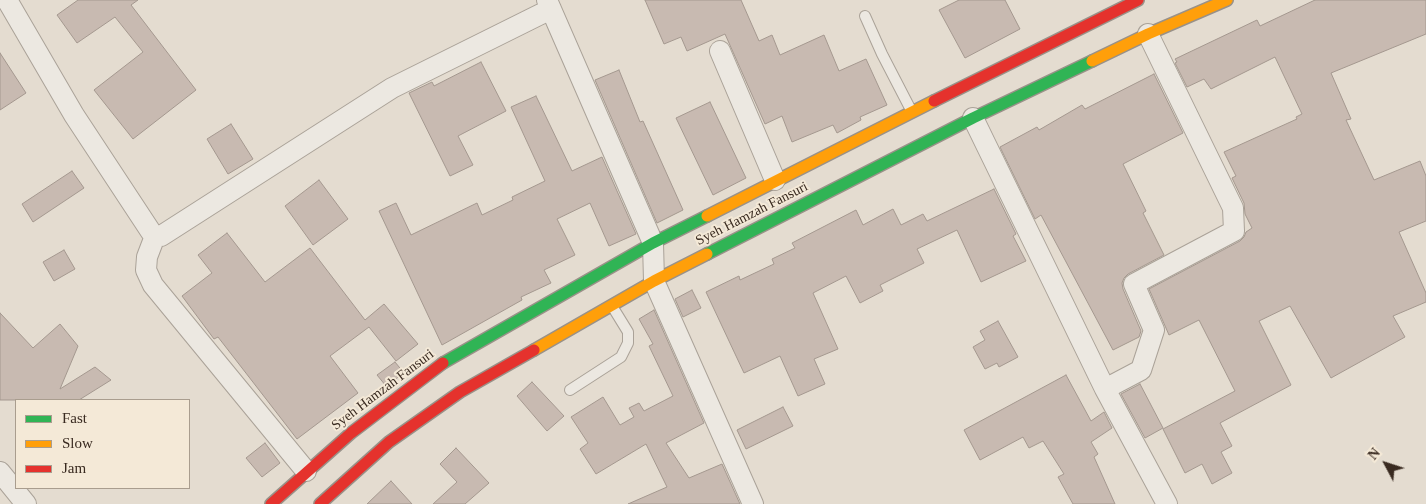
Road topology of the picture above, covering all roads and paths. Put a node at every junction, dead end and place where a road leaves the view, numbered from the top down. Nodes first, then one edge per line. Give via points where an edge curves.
1 (7, 0) edge
2 (1138, 0) edge
3 (1227, 0) edge
4 (549, 5) edge
5 (865, 16) dead end
6 (1148, 34) junction
7 (720, 51) dead end
8 (912, 112) junction
9 (973, 118) junction
10 (775, 180) junction
11 (155, 236) junction
12 (653, 243) junction
13 (654, 281) junction
14 (612, 306) junction
15 (1105, 389) junction
16 (570, 390) dead end
17 (306, 471) junction
18 (0, 472) edge
19 (26, 504) edge
20 (271, 504) edge
21 (320, 504) edge
22 (753, 504) edge
23 (1167, 504) edge

1 - 11 street via 74,115
2 - 8 main road, Syeh Hamzah Fansuri
3 - 6 main road, Syeh Hamzah Fansuri
4 - 11 street via 392,88 160,236
4 - 12 street
5 - 8 lane
6 - 9 main road, Syeh Hamzah Fansuri
6 - 15 street via 1233,208 1234,231 1134,284 1154,330 1141,370
7 - 10 street
8 - 10 main road, Syeh Hamzah Fansuri
9 - 13 main road, Syeh Hamzah Fansuri
9 - 15 street
10 - 12 main road, Syeh Hamzah Fansuri
11 - 17 street via 146,270 153,285
12 - 13 street
12 - 17 main road, Syeh Hamzah Fansuri via 441,364
13 - 14 main road, Syeh Hamzah Fansuri
13 - 22 street
14 - 16 lane via 628,332 628,343 621,357
14 - 21 main road, Syeh Hamzah Fansuri via 460,392 389,442
15 - 23 street
17 - 20 main road, Syeh Hamzah Fansuri
18 - 19 street

